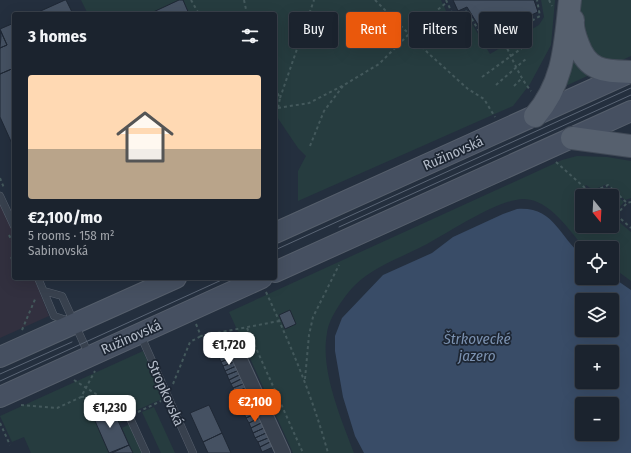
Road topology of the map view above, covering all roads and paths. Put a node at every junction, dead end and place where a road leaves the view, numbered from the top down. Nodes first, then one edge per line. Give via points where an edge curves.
1 (191, 0) edge
2 (244, 0) edge
3 (314, 0) edge
4 (375, 0) edge
5 (537, 0) edge
6 (570, 0) edge
7 (575, 0) edge
8 (446, 1) edge
9 (198, 12) edge
10 (247, 12) edge
11 (434, 12) edge
12 (532, 21) edge
13 (479, 32) edge
14 (409, 34) joint
15 (424, 48) edge
16 (508, 48) edge
17 (522, 48) dead end
18 (512, 55) junction
19 (527, 58) dead end
20 (517, 66) junction
21 (631, 72) edge
22 (482, 77) dead end
23 (521, 79) junction
24 (344, 85) junction
25 (496, 85) dead end
26 (514, 86) dead end
27 (531, 91) dead end
28 (277, 92) edge
29 (280, 98) junction
30 (278, 108) joint
31 (631, 111) edge
32 (535, 116) junction
33 (496, 118) dead end
34 (572, 138) junction
35 (310, 146) dead end
36 (631, 146) edge
37 (553, 160) dead end
38 (586, 189) edge
39 (598, 189) edge
40 (612, 189) edge
41 (619, 195) edge
42 (0, 196) edge
43 (631, 202) edge
44 (627, 203) junction
45 (619, 212) edge
46 (619, 218) edge
47 (12, 222) edge
48 (631, 228) edge
49 (277, 232) edge
50 (339, 265) dead end
51 (277, 271) edge
52 (38, 280) edge
53 (172, 280) edge
54 (264, 285) edge
55 (40, 292) junction
56 (279, 321) junction
57 (196, 323) dead end
58 (75, 324) junction
59 (247, 328) junction
60 (22, 331) dead end
61 (139, 333) junction
62 (202, 336) junction
63 (238, 355) dead end
64 (0, 357) edge
65 (93, 362) junction
66 (305, 379) junction
67 (73, 380) dead end
68 (86, 388) junction
69 (100, 396) junction
70 (0, 397) edge
71 (81, 397) junction
72 (168, 398) junction
73 (18, 404) dead end
74 (131, 415) junction
75 (0, 423) edge
76 (10, 445) dead end
77 (146, 453) edge
78 (193, 453) edge
79 (283, 453) edge
80 (303, 453) edge
81 (328, 453) edge

1 - 9 path
2 - 10 path
3 - 29 path
4 - 14 path
5 - 12 path via 540,16
6 - 32 main road via 561,69 551,96
7 - 21 main road via 573,30 584,57 602,70
8 - 11 path
8 - 13 path via 454,17 467,11
14 - 24 path via 379,64
15 - 33 path via 468,89 484,99
16 - 18 path
17 - 18 path
18 - 20 path
18 - 22 path
19 - 20 path
20 - 23 path
20 - 25 path
21 - 32 street, Ružinovská
23 - 26 path
23 - 27 path
24 - 30 path via 309,103
24 - 35 path via 324,111
28 - 29 path
29 - 30 path
31 - 34 street
32 - 49 street, Ružinovská
34 - 36 main road
34 - 51 street
37 - 38 path
39 - 40 path via 608,185
41 - 44 path
42 - 47 lane
43 - 44 path
44 - 45 path
46 - 48 path
50 - 66 path via 313,317
52 - 55 lane
53 - 58 street
54 - 56 path
54 - 61 street, Ružinovská
55 - 58 lane via 54,316
55 - 58 lane via 62,296
55 - 60 path
56 - 59 path
56 - 66 path
57 - 62 path
58 - 64 street
58 - 65 lane
59 - 62 path
59 - 80 path
61 - 65 street, Ružinovská
61 - 72 lane, Stropkovská
62 - 72 path via 190,342
63 - 79 street
65 - 68 path
65 - 70 street, Ružinovská
66 - 81 path
67 - 68 path
68 - 69 path
68 - 71 path
69 - 71 path
69 - 74 path
71 - 73 path via 57,408
72 - 74 path
72 - 78 lane, Stropkovská
74 - 77 lane
75 - 76 path

